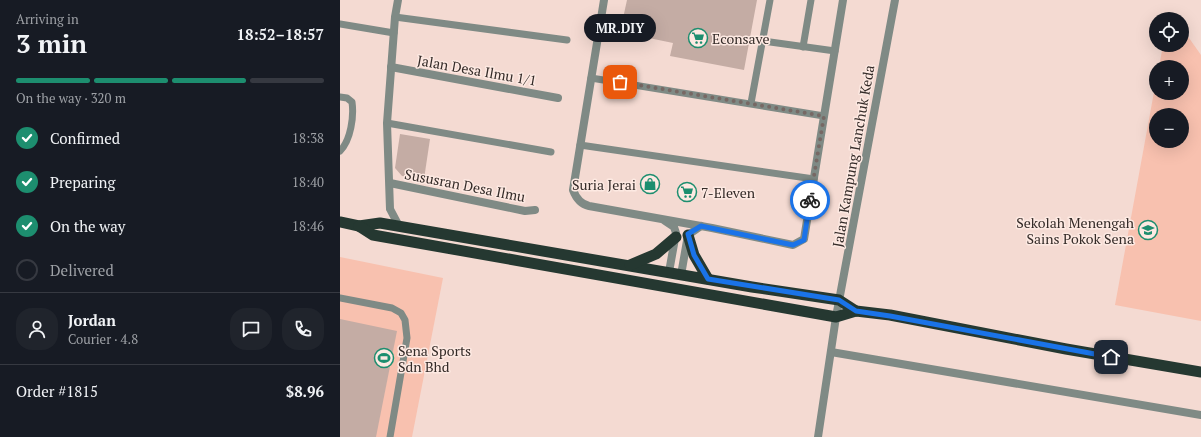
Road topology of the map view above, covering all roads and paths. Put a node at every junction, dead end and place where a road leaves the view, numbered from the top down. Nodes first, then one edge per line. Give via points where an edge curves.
1 (398, 0) edge
2 (604, 0) edge
3 (770, 0) edge
4 (811, 0) edge
5 (843, 0) edge
6 (895, 0) edge
7 (395, 17) junction
8 (340, 24) edge
9 (394, 33) junction
10 (567, 40) dead end
11 (763, 41) junction
12 (803, 47) junction
13 (835, 51) junction
14 (391, 67) junction
15 (591, 78) junction
16 (340, 97) edge
17 (558, 98) dead end
18 (751, 103) junction
19 (824, 116) junction
20 (387, 123) junction
21 (580, 145) junction
22 (340, 151) edge
23 (551, 152) dead end
24 (814, 179) junction
25 (390, 184) junction
26 (390, 209) junction
27 (535, 210) dead end
28 (661, 219) junction
29 (340, 222) edge
30 (380, 223) junction
31 (359, 226) junction
32 (399, 226) junction
33 (701, 226) junction
34 (688, 234) junction
35 (676, 237) junction
36 (630, 265) junction
37 (674, 275) junction
38 (708, 279) junction
39 (651, 285) junction
40 (686, 291) junction
41 (340, 298) edge
42 (839, 300) junction
43 (856, 311) junction
44 (836, 317) junction
45 (831, 352) junction
46 (1201, 372) edge
47 (1201, 415) edge
48 (390, 437) edge
49 (818, 437) edge

1 - 7 street
2 - 15 street
3 - 11 lane
4 - 12 lane
5 - 13 street
6 - 42 street, Jalan Kampung Lanchuk Keda
7 - 9 street
7 - 10 lane
8 - 9 lane
9 - 14 street
11 - 12 lane
11 - 18 lane
12 - 13 lane
13 - 19 street
14 - 17 street, Jalan Desa Ilmu 1/1
14 - 20 street
15 - 18 lane
15 - 21 street
16 - 22 lane via 352,102 353,109 347,141
18 - 19 lane
19 - 24 street
20 - 23 lane
20 - 25 street
21 - 24 lane
21 - 28 street via 573,190 580,202 589,206
24 - 33 street via 804,240 799,243 793,245
25 - 26 street
25 - 27 street, Sususran Desa Ilmu
26 - 30 street
26 - 32 street
28 - 33 street
28 - 35 street via 674,227
29 - 31 highway
30 - 31 highway
30 - 32 highway
31 - 39 highway via 374,235
32 - 36 highway
33 - 34 street
34 - 37 street
34 - 38 highway via 694,255
35 - 36 highway via 656,254
35 - 37 street
36 - 37 highway
37 - 38 highway
37 - 39 highway
37 - 40 highway
38 - 42 highway
39 - 40 highway
40 - 44 highway
41 - 48 lane via 392,308 401,313 405,320 407,338
42 - 43 highway
42 - 44 street, Jalan Kampung Lanchuk Keda
43 - 44 highway
43 - 46 highway
44 - 45 street, Jalan Kampung Lanchuk Keda
45 - 47 street
45 - 49 street, Jalan Kampung Lanchuk Keda

